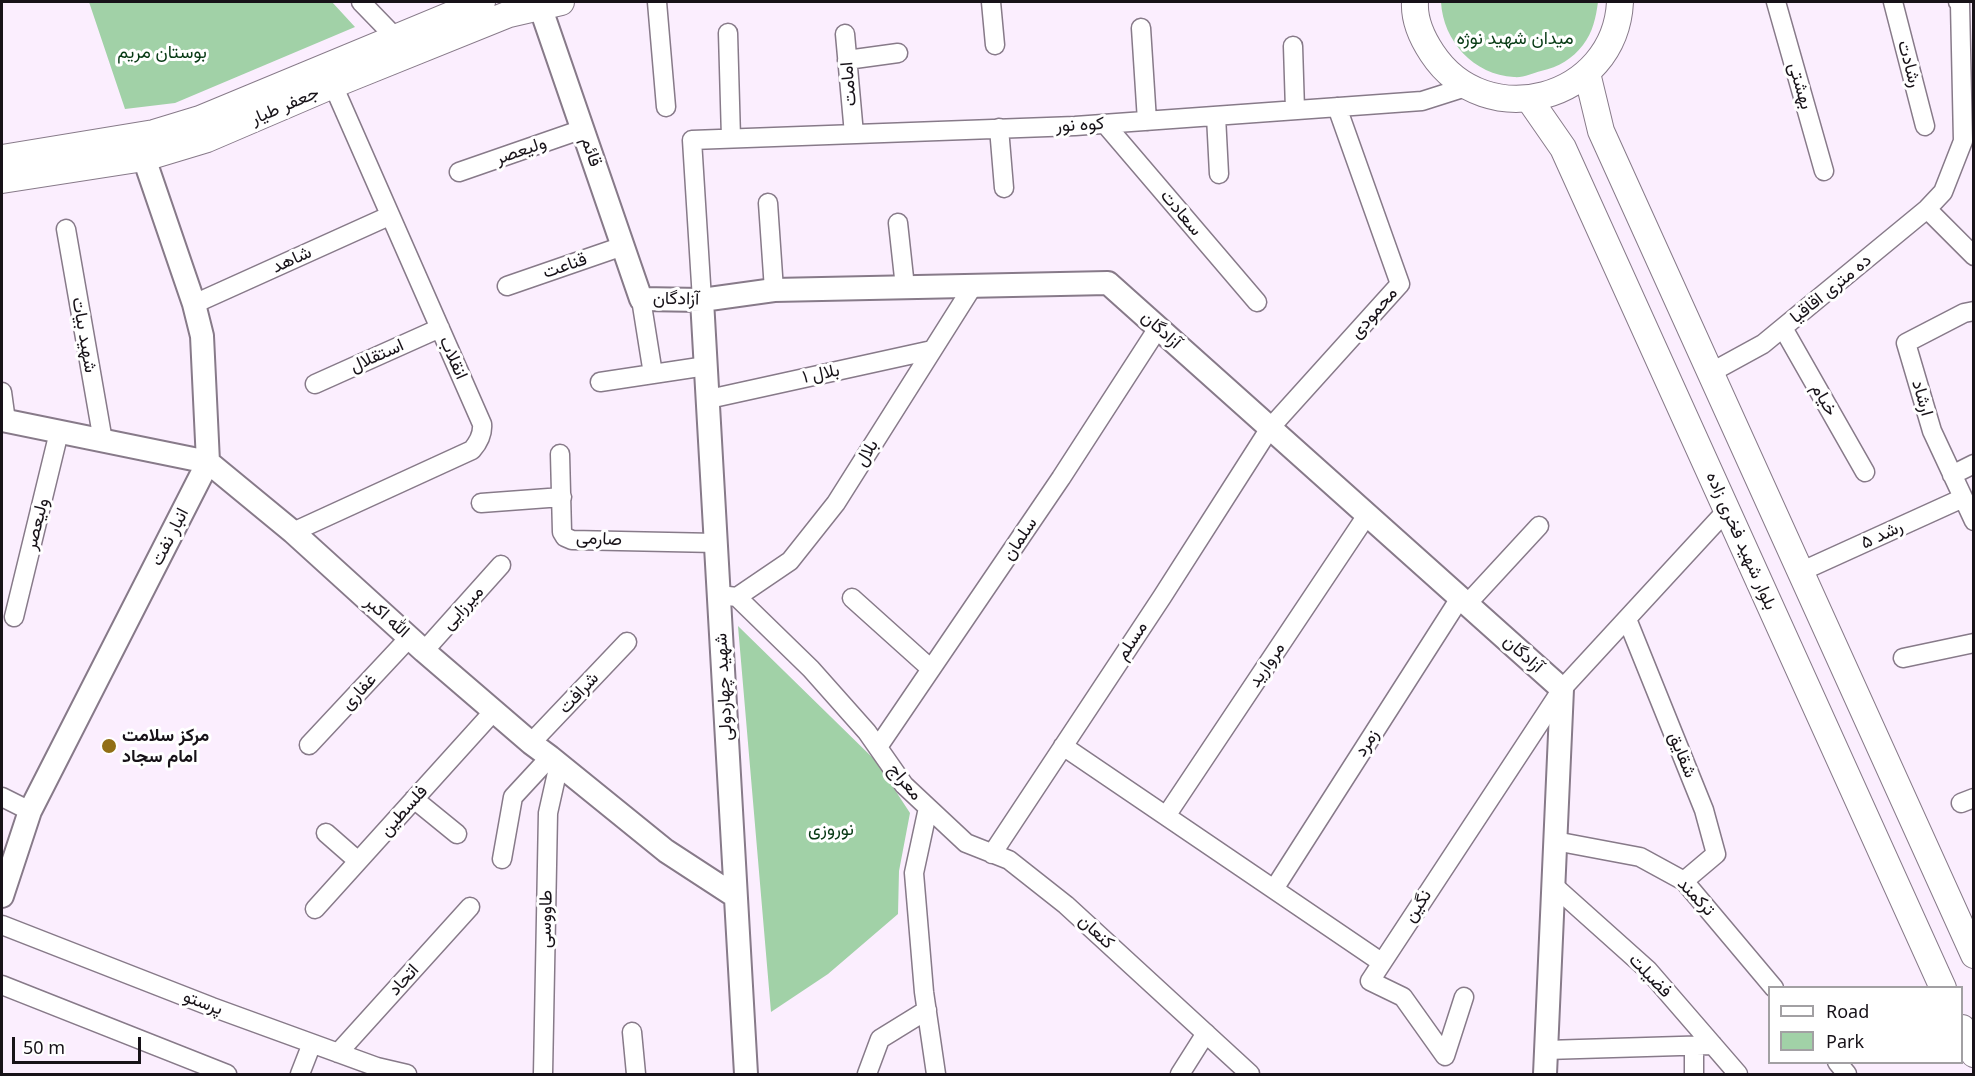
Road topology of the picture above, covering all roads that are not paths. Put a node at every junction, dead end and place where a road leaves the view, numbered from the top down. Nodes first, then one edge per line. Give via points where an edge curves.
1 (361, 2) edge
2 (482, 2) edge
3 (657, 2) edge
4 (991, 2) edge
5 (1620, 2) edge
6 (1776, 2) edge
7 (1893, 2) edge
8 (1959, 2) edge
9 (550, 4) edge
10 (1411, 4) edge
11 (1141, 28) dead end
12 (728, 33) dead end
13 (845, 34) dead end
14 (395, 37) junction
15 (995, 45) dead end
16 (1293, 46) dead end
17 (898, 53) dead end
18 (847, 60) junction
19 (1587, 73) junction
20 (333, 85) junction
21 (1466, 87) junction
22 (1529, 99) junction
23 (666, 106) dead end
24 (1337, 107) junction
25 (1295, 110) junction
26 (1216, 116) junction
27 (1147, 121) junction
28 (1105, 124) junction
29 (1925, 126) dead end
30 (999, 128) junction
31 (583, 129) junction
32 (854, 134) junction
33 (731, 138) junction
34 (143, 146) junction
35 (2, 158) edge
36 (1824, 171) dead end
37 (459, 172) dead end
38 (1220, 174) dead end
39 (2, 180) edge
40 (1004, 188) dead end
41 (768, 203) dead end
42 (1927, 209) junction
43 (389, 216) junction
44 (898, 223) dead end
45 (66, 229) dead end
46 (623, 246) junction
47 (1974, 256) edge
48 (507, 286) dead end
49 (973, 286) junction
50 (905, 287) junction
51 (774, 290) junction
52 (641, 299) junction
53 (702, 300) junction
54 (1257, 302) dead end
55 (194, 304) junction
56 (1974, 311) edge
57 (440, 328) junction
58 (1158, 328) junction
59 (1783, 328) junction
60 (932, 350) junction
61 (706, 366) junction
62 (1710, 373) junction
63 (653, 374) junction
64 (600, 382) dead end
65 (315, 384) dead end
66 (2, 392) edge
67 (709, 399) junction
68 (4, 420) edge
69 (1270, 428) junction
70 (59, 432) junction
71 (103, 441) junction
72 (560, 454) dead end
73 (208, 462) junction
74 (1974, 464) edge
75 (1865, 472) dead end
76 (1952, 475) junction
77 (562, 497) junction
78 (1963, 498) junction
79 (481, 503) dead end
80 (1727, 510) junction
81 (1367, 515) junction
82 (1974, 521) edge
83 (1539, 526) dead end
84 (292, 532) junction
85 (716, 543) junction
86 (501, 565) dead end
87 (1800, 572) junction
88 (728, 596) junction
89 (852, 598) dead end
90 (1463, 601) junction
91 (15, 617) dead end
92 (1627, 619) junction
93 (627, 642) dead end
94 (1974, 643) edge
95 (417, 644) junction
96 (1903, 658) dead end
97 (931, 669) junction
98 (1562, 689) junction
99 (493, 712) junction
100 (531, 743) junction
101 (309, 745) dead end
102 (1064, 746) junction
103 (878, 747) junction
104 (555, 760) junction
105 (2, 797) edge
106 (414, 799) junction
107 (928, 808) junction
108 (30, 810) junction
109 (1166, 816) junction
110 (326, 833) dead end
111 (457, 834) dead end
112 (1555, 841) junction
113 (993, 854) junction
114 (502, 859) dead end
115 (358, 861) junction
116 (1684, 880) junction
117 (1553, 885) junction
118 (1274, 889) junction
119 (2, 896) edge
120 (735, 896) junction
121 (470, 907) dead end
122 (315, 909) dead end
123 (2, 925) edge
124 (1974, 955) edge
125 (1381, 962) junction
126 (2, 985) edge
127 (1773, 986) edge
128 (1943, 986) edge
129 (1464, 997) dead end
130 (927, 1010) junction
131 (1963, 1030) edge
132 (632, 1032) dead end
133 (1206, 1034) junction
134 (1713, 1045) junction
135 (1694, 1046) junction
136 (1546, 1050) junction
137 (309, 1051) dead end
138 (338, 1053) junction
139 (1974, 1054) edge
140 (376, 1071) edge
141 (227, 1074) edge
142 (300, 1074) edge
143 (407, 1074) edge
144 (543, 1074) edge
145 (636, 1074) edge
146 (746, 1074) edge
147 (867, 1074) edge
148 (936, 1074) edge
149 (1180, 1074) edge
150 (1250, 1074) edge
151 (1545, 1074) edge
152 (1694, 1074) edge
153 (1738, 1074) edge

1 - 14 street
2 - 14 main road, جعفر طیار
3 - 23 street
4 - 15 street
5 - 19 main road via 1608,48
6 - 36 street, بهشتی
7 - 29 street, رشادت
8 - 42 street, ده متری اقاقیا via 1963,141 1943,192
9 - 20 main road, جعفر طیار via 508,14
9 - 31 street, قائم
10 - 21 main road via 1423,40 1441,67
11 - 27 street
12 - 33 street
13 - 18 street, امامت
14 - 34 main road, جعفر طیار
16 - 25 street
17 - 18 street
18 - 32 street, امامت
19 - 22 main road via 1562,90
19 - 62 main road via 1600,131
20 - 34 main road, جعفر طیار via 207,139
20 - 43 street, انقلاب
21 - 22 main road via 1496,98
21 - 24 street, کوه نور via 1422,101
22 - 80 main road, بلوار شهید فخری زاده via 1563,148
24 - 25 street, کوه نور
24 - 69 street, محمودی via 1400,284
25 - 26 street, کوه نور
26 - 27 street, کوه نور
26 - 38 street
27 - 28 street, کوه نور
28 - 30 street, کوه نور
28 - 54 street, سعادت
30 - 32 street, کوه نور
30 - 40 street
31 - 37 street, ولیعصر
31 - 46 street, قائم
32 - 33 street, کوه نور
33 - 53 street, کوه نور via 692,140
34 - 35 main road, جعفر طیار
34 - 39 main road, جعفر طیار
34 - 55 street, انبار نفت
41 - 51 street
42 - 47 street
42 - 59 street, ده متری اقاقیا
43 - 55 street, شاهد
43 - 57 street, انقلاب
44 - 50 street
45 - 71 street, شهید بیات
46 - 48 street, قناعت
46 - 52 street, قائم
49 - 50 street, آزادگان
49 - 58 street, آزادگان via 1108,283
49 - 60 street, بلال
50 - 51 street, آزادگان
51 - 53 street, آزادگان
52 - 53 street, آزادگان
52 - 63 street
53 - 61 street, شهید چهاردولی
55 - 73 street, انبار نفت via 202,336
56 - 76 street, ارشاد via 1906,343 1932,431
57 - 65 street, استقلال
57 - 84 street, انقلاب via 482,424 476,445
58 - 69 street, آزادگان
58 - 97 street, سلمان
59 - 62 street, ده متری اقاقیا via 1763,344
59 - 75 street, خیام
60 - 67 street, بلال ۱
60 - 88 street, بلال via 836,503 790,561
61 - 63 street
61 - 67 street, شهید چهاردولی
62 - 87 main road
63 - 64 street
66 - 68 street
67 - 85 street, شهید چهاردولی
68 - 70 street, الله اکبر
69 - 81 street, آزادگان
69 - 102 street, مسلم
70 - 71 street, الله اکبر
70 - 91 street, ولیعصر
71 - 73 street, الله اکبر
72 - 77 street, صارمی
73 - 84 street, الله اکبر
73 - 108 street, انبار نفت
74 - 76 street
76 - 78 street, ارشاد
77 - 79 street
77 - 85 street, صارمی via 562,532 572,540
78 - 82 street, ارشاد
78 - 87 street, رشد ۵
80 - 92 street
80 - 128 main road, بلوار شهید فخری زاده
81 - 90 street, آزادگان
81 - 109 street, مروارید
83 - 90 street, زمرد
84 - 95 street, الله اکبر
85 - 88 street, شهید چهاردولی
86 - 95 street, میرزایی
87 - 124 main road
88 - 103 street, معراج via 811,669
88 - 120 street, شهید چهاردولی
89 - 97 street
90 - 98 street, آزادگان
90 - 118 street, زمرد
92 - 98 street
92 - 116 street, شقایق via 1704,810 1716,854
93 - 100 street, شرافت
94 - 96 street
95 - 99 street, الله اکبر
95 - 101 street, غفاری
97 - 103 street, سلمان
98 - 112 street
98 - 125 street, نگین
99 - 100 street, الله اکبر
99 - 106 street, فلسطین
100 - 104 street, الله اکبر
102 - 109 street
102 - 113 street, مسلم
103 - 107 street, معراج via 904,785
104 - 114 street via 513,797
104 - 120 street, الله اکبر via 666,851
104 - 144 street, طاووسی via 548,813
105 - 108 street
106 - 111 street
106 - 115 street, فلسطین
107 - 113 street, کنعان via 966,843
107 - 130 street, معراج via 914,873
108 - 119 street, انبار نفت
109 - 118 street
110 - 115 street
112 - 116 street, ترکمند via 1640,857
112 - 117 street
113 - 133 street, کنعان via 1009,860 1066,905
115 - 122 street, فلسطین
116 - 127 street, ترکمند
117 - 134 street, فضیلت via 1648,970
117 - 136 street
118 - 125 street
120 - 146 street, شهید چهاردولی
121 - 138 street, اتحاد
123 - 138 street, پرستو
125 - 129 street, نگین via 1370,981 1403,997 1445,1056
126 - 141 street
130 - 147 street via 880,1039
130 - 148 street, معراج
131 - 139 main road
132 - 145 street
133 - 149 street
133 - 150 street, کنعان
134 - 135 street
134 - 153 street, فضیلت
135 - 136 street
135 - 152 street
136 - 151 street
137 - 142 street
138 - 140 street, پرستو
140 - 143 street, پرستو

